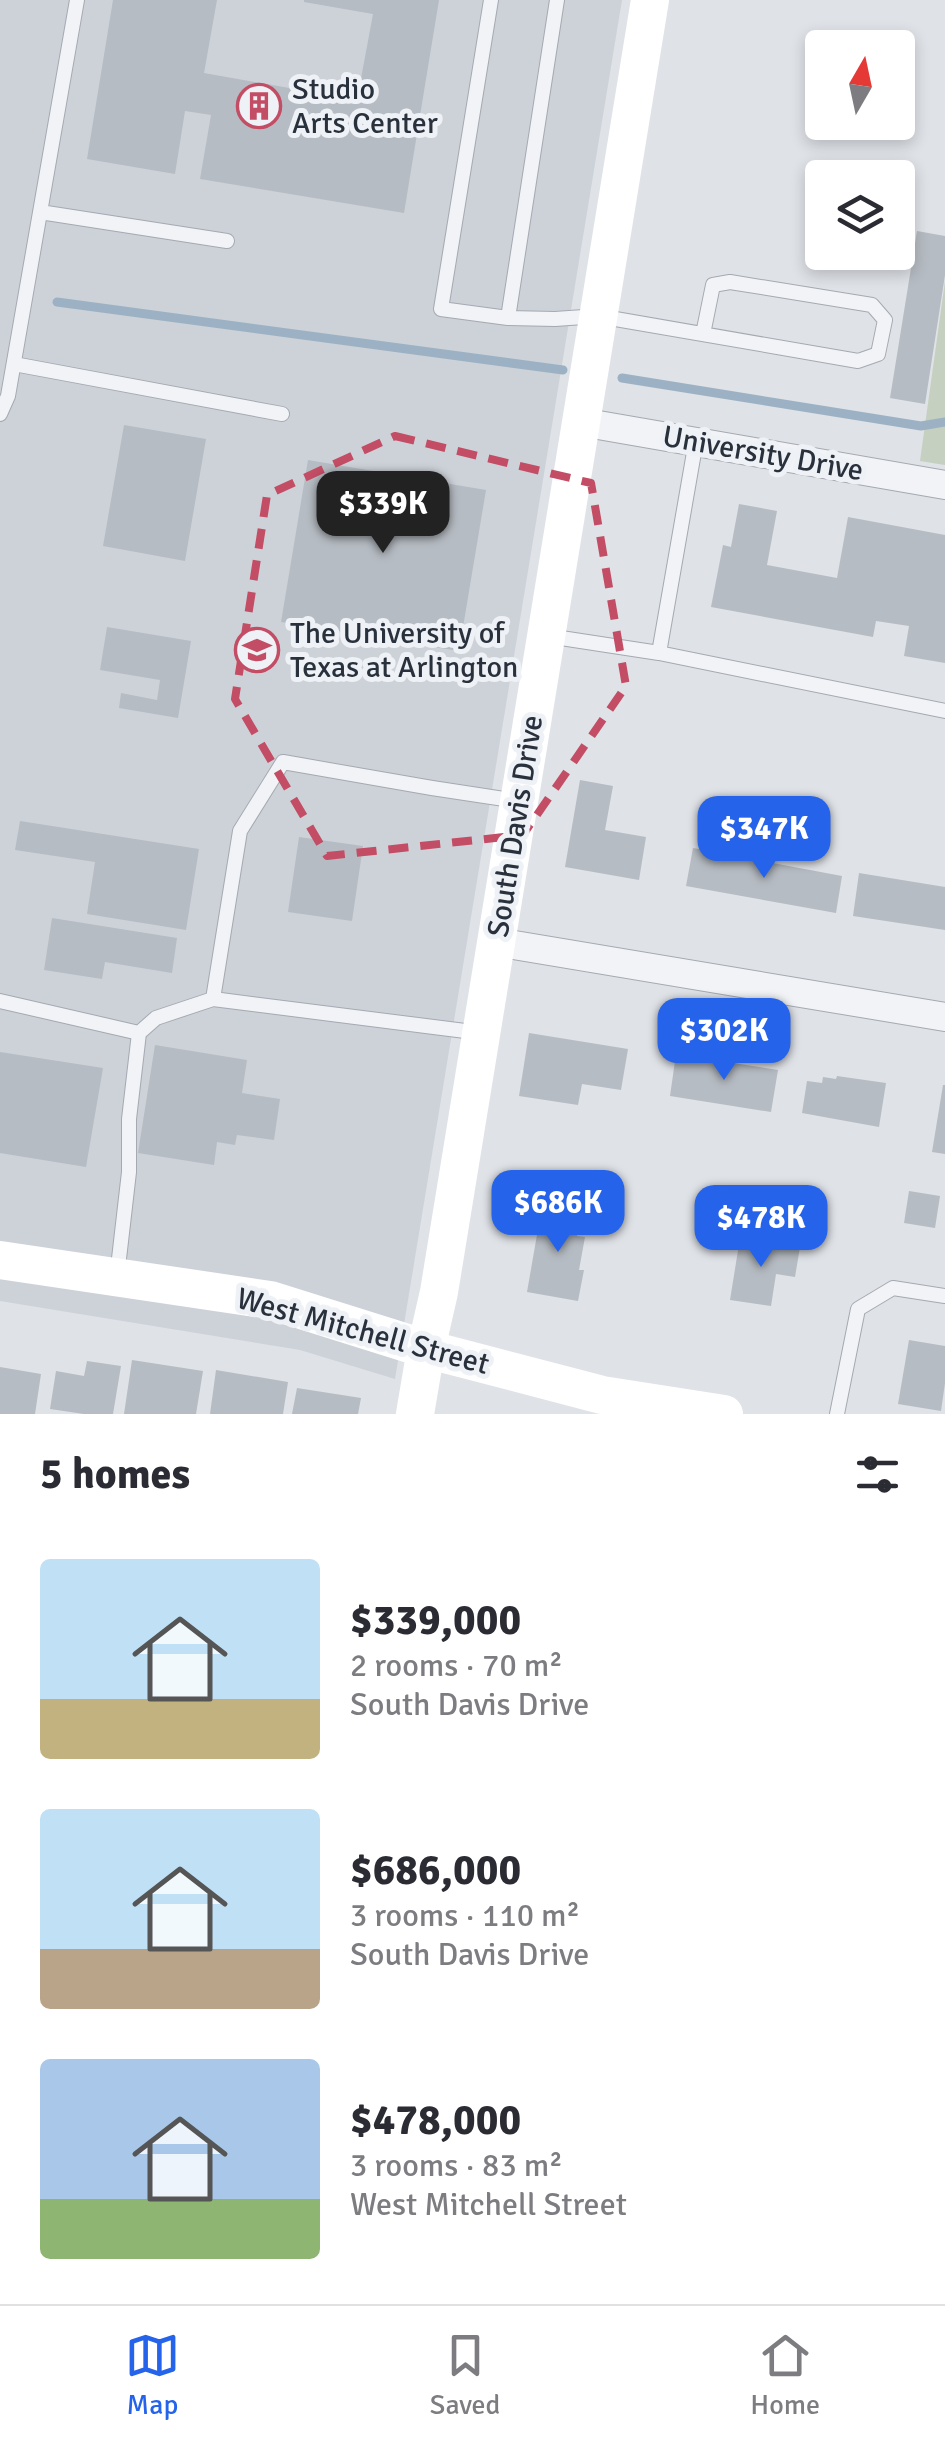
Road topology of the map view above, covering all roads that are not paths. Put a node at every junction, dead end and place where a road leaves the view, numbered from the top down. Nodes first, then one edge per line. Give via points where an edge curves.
1 (76, 0) edge
2 (491, 0) edge
3 (558, 0) edge
4 (650, 0) edge
5 (40, 212) junction
6 (227, 241) dead end
7 (598, 316) junction
8 (508, 318) junction
9 (703, 334) junction
10 (14, 364) junction
11 (0, 414) edge
12 (282, 414) dead end
13 (581, 422) junction
14 (696, 441) junction
15 (945, 485) edge
16 (546, 636) junction
17 (658, 653) junction
18 (945, 711) edge
19 (519, 801) junction
20 (496, 942) junction
21 (214, 999) junction
22 (0, 1001) edge
23 (945, 1017) edge
24 (139, 1033) junction
25 (482, 1033) junction
26 (0, 1260) edge
27 (116, 1277) junction
28 (945, 1296) edge
29 (426, 1349) junction
30 (416, 1414) edge
31 (724, 1414) edge
32 (837, 1414) edge

1 - 5 lane
2 - 8 lane via 441,309
3 - 8 lane
4 - 7 street, South Davis Drive
5 - 6 lane
5 - 10 lane
7 - 8 lane
7 - 9 lane
7 - 13 street, South Davis Drive
9 - 9 lane via 858,361 878,354 886,320 872,305 730,282 712,285
10 - 11 lane
10 - 12 lane
13 - 14 street, University Drive
13 - 16 street, South Davis Drive
14 - 15 street, University Drive
14 - 17 lane
16 - 17 lane
16 - 19 street, South Davis Drive
17 - 18 lane
19 - 20 street, South Davis Drive
19 - 21 lane via 283,762 240,832
20 - 23 street
20 - 25 street, South Davis Drive
21 - 24 lane via 156,1018
21 - 25 lane
22 - 24 lane
24 - 27 lane
25 - 29 street, South Davis Drive
26 - 27 street, West Mitchell Street
27 - 29 street, West Mitchell Street via 270,1300
28 - 32 lane via 893,1288 858,1309
29 - 30 street, South Davis Drive
29 - 31 street, West Mitchell Street via 602,1395

